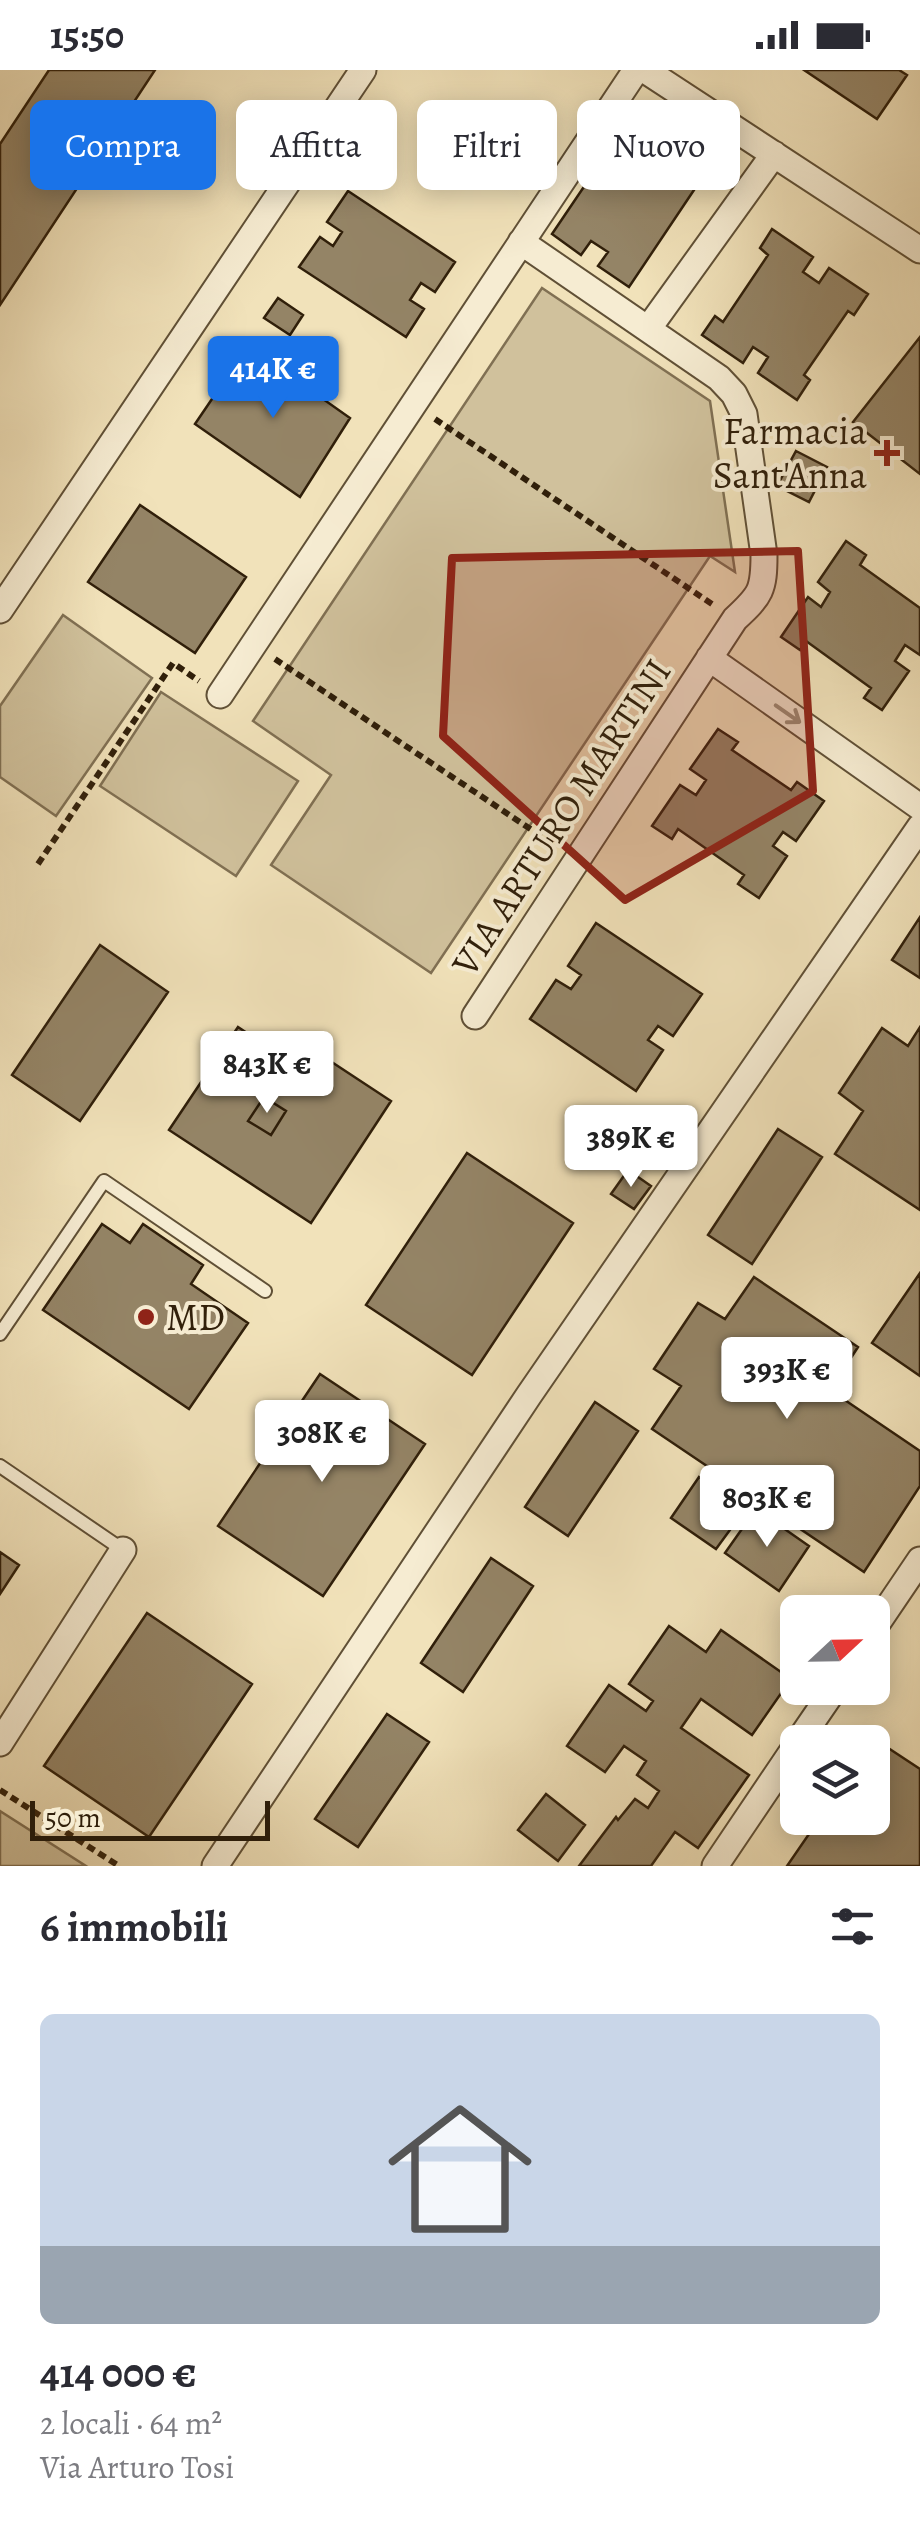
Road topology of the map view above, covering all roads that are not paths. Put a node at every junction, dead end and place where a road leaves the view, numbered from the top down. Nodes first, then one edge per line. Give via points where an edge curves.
1 (363, 70) edge
2 (636, 70) edge
3 (645, 70) edge
4 (774, 154) junction
5 (521, 242) junction
6 (920, 250) edge
7 (648, 329) junction
8 (0, 610) edge
9 (708, 658) junction
10 (220, 695) dead end
11 (920, 807) edge
12 (920, 827) edge
13 (475, 1016) dead end
14 (265, 1291) dead end
15 (0, 1334) edge
16 (0, 1466) edge
17 (123, 1550) joint
18 (920, 1560) edge
19 (890, 1604) edge
20 (0, 1743) edge
21 (780, 1770) edge
22 (215, 1866) edge
23 (715, 1866) edge

1 - 8 street
2 - 5 street
3 - 4 street
4 - 6 street
4 - 7 street
5 - 7 street, VIA ARTURO MARTINI
5 - 10 street
7 - 9 street, VIA ARTURO MARTINI via 719,378 744,414 764,577 758,598
9 -> 11 street, VIA ARTURO MARTINI
9 - 13 street, VIA ARTURO MARTINI
12 - 22 street
14 - 15 lane via 104,1182
16 - 17 lane
17 - 20 street
18 - 19 street
21 - 23 street

